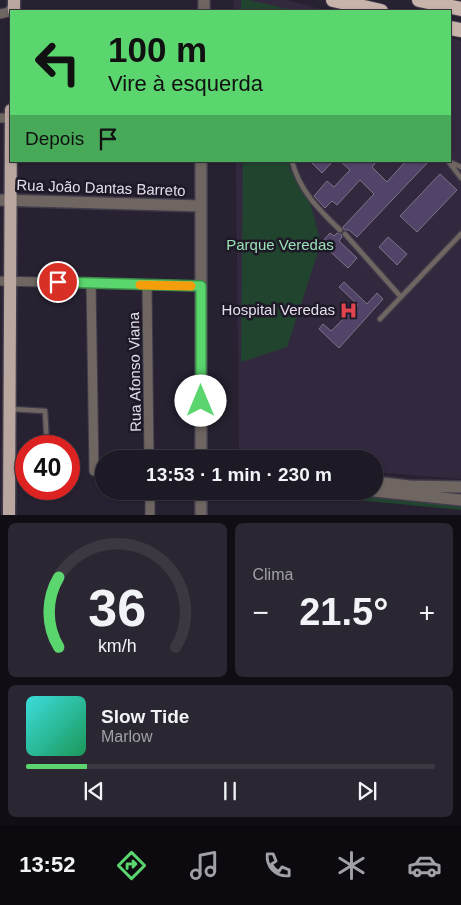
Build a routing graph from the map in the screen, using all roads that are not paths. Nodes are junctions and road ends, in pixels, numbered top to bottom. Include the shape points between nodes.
1 (419, 0) edge
2 (340, 5) edge
3 (453, 5) edge
4 (374, 10) edge
5 (10, 132) edge
6 (201, 162) edge
7 (292, 162) edge
8 (449, 162) edge
9 (461, 178) edge
10 (5, 200) edge
11 (201, 206) junction
12 (340, 230) dead end
13 (345, 234) dead end
14 (461, 234) edge
15 (5, 281) edge
16 (91, 282) junction
17 (147, 285) junction
18 (201, 286) junction
19 (401, 297) junction
20 (380, 319) dead end
21 (4, 362) edge
22 (8, 409) junction
23 (46, 435) edge
24 (4, 441) edge
25 (150, 450) edge
26 (201, 450) edge
27 (94, 472) dead end
28 (383, 483) edge
29 (461, 488) edge
30 (383, 492) edge
31 (150, 500) edge
32 (201, 500) edge
33 (461, 500) edge
34 (9, 515) edge
35 (150, 515) edge
36 (201, 515) edge

1 - 3 highway
2 - 4 highway
5 - 10 main road
6 - 11 street
7 - 12 lane via 313,204
8 - 9 lane
10 - 11 street, Rua João Dantas Barreto
10 - 15 main road
11 - 18 street
13 - 19 lane
14 - 19 lane
15 - 16 street
15 - 21 main road
16 - 17 street
16 - 27 street
17 - 18 street
17 - 25 street, Rua Afonso Viana
18 - 26 street
19 - 20 lane
21 - 22 main road
22 - 23 lane via 45,411
22 - 24 main road
24 - 34 main road
28 - 29 street
30 - 33 street
31 - 35 street
32 - 36 street

